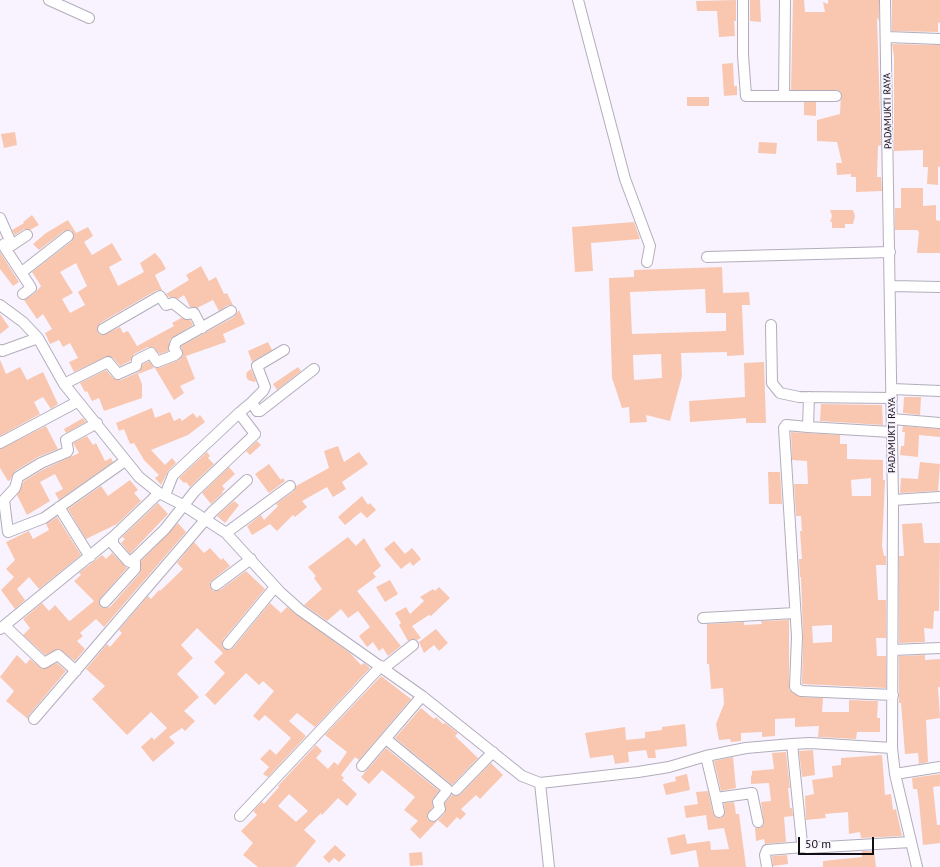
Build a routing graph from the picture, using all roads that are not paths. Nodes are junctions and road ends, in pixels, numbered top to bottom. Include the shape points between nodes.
1 (49, 0) edge
2 (578, 0) edge
3 (743, 0) edge
4 (785, 0) edge
5 (885, 0) edge
6 (89, 18) dead end
7 (887, 37) junction
8 (940, 39) edge
9 (784, 96) junction
10 (836, 96) dead end
11 (0, 218) edge
12 (27, 235) dead end
13 (68, 236) dead end
14 (12, 245) junction
15 (890, 252) junction
16 (707, 257) dead end
17 (646, 262) dead end
18 (22, 272) junction
19 (891, 286) junction
20 (940, 287) edge
21 (24, 294) dead end
22 (0, 305) edge
23 (231, 310) dead end
24 (771, 325) dead end
25 (202, 328) junction
26 (103, 329) dead end
27 (38, 338) junction
28 (0, 350) edge
29 (284, 350) dead end
30 (314, 369) dead end
31 (68, 382) junction
32 (940, 391) edge
33 (892, 394) junction
34 (808, 397) junction
35 (77, 402) junction
36 (252, 402) junction
37 (239, 413) junction
38 (892, 419) junction
39 (97, 423) junction
40 (940, 423) edge
41 (808, 427) junction
42 (891, 432) junction
43 (0, 443) edge
44 (125, 461) junction
45 (247, 480) dead end
46 (290, 486) dead end
47 (165, 491) junction
48 (940, 497) edge
49 (893, 500) junction
50 (185, 502) junction
51 (59, 507) junction
52 (208, 516) junction
53 (228, 532) junction
54 (113, 537) junction
55 (90, 557) junction
56 (251, 559) junction
57 (133, 560) junction
58 (216, 585) dead end
59 (275, 587) junction
60 (105, 602) dead end
61 (795, 613) junction
62 (703, 618) dead end
63 (2, 627) edge
64 (228, 644) dead end
65 (413, 645) dead end
66 (940, 648) edge
67 (892, 650) junction
68 (386, 665) junction
69 (76, 671) junction
70 (893, 695) junction
71 (422, 696) junction
72 (34, 719) dead end
73 (386, 739) junction
74 (792, 744) junction
75 (892, 748) junction
76 (492, 752) junction
77 (706, 756) junction
78 (362, 766) dead end
79 (940, 767) edge
80 (897, 773) junction
81 (540, 783) junction
82 (456, 790) dead end
83 (716, 798) junction
84 (719, 812) dead end
85 (240, 816) dead end
86 (433, 816) dead end
87 (758, 822) dead end
88 (911, 842) junction
89 (804, 847) junction
90 (549, 867) edge
91 (767, 867) edge
92 (917, 867) edge

1 - 6 street
2 - 17 street via 625,179 650,246
3 - 9 street via 744,94 747,97
4 - 9 street
5 - 7 street, PADAMUKTI RAYA
7 - 8 street
7 - 15 street, PADAMUKTI RAYA
9 - 10 street
11 - 14 street
12 - 14 street
13 - 18 street
14 - 18 street via 3,245
15 - 16 street
15 - 19 street, PADAMUKTI RAYA
18 - 21 street via 31,287
19 - 20 street
19 - 33 street, PADAMUKTI RAYA
22 - 27 street via 23,322
23 - 25 street
24 - 34 street via 772,383 780,394
25 - 26 street via 194,313 187,314 173,303 166,305 160,296
25 - 31 street via 176,342 176,354 159,362 156,362 150,353 137,360 136,366 119,373 108,362
27 - 28 street
27 - 31 street
29 - 36 street via 257,366 265,387
30 - 36 street via 260,411 257,411
31 - 35 street
32 - 33 street
33 - 34 street
33 - 38 street, PADAMUKTI RAYA
34 - 41 street
35 - 39 street
35 - 43 street
36 - 37 street
37 - 47 street via 173,475
37 - 50 street via 255,434
38 - 40 street
38 - 42 street, PADAMUKTI RAYA
39 - 44 street
39 - 51 street via 66,440 67,452 41,463 18,477 15,488 4,500 7,530 16,530 44,518
41 - 42 street
41 - 61 street via 786,425 784,428
42 - 49 street, PADAMUKTI RAYA
44 - 47 street via 139,477
44 - 51 street
45 - 52 street
46 - 53 street
47 - 50 street
47 - 54 street
48 - 49 street
49 - 67 street, PADAMUKTI RAYA
50 - 52 street
50 - 57 street via 165,529
51 - 55 street
52 - 53 street
52 - 69 street
53 - 56 street
54 - 55 street
54 - 57 street via 113,544 128,561
55 - 63 street
56 - 58 street
56 - 59 street
57 - 60 street via 135,569
59 - 64 street
59 - 68 street via 300,610
61 - 62 street
61 - 70 street via 797,689
63 - 69 street via 44,663 58,655
65 - 68 street
66 - 67 street
67 - 70 street, PADAMUKTI RAYA
68 - 71 street
68 - 85 street
69 - 72 street
70 - 75 street, PADAMUKTI RAYA
71 - 73 street
71 - 76 street
73 - 78 street
73 - 86 street via 447,789 438,802 440,809
74 - 75 street
74 - 77 street via 746,748
74 - 89 street
75 - 80 street, PADAMUKTI RAYA
76 - 81 street via 522,776
76 - 82 street
77 - 81 street via 653,770
77 - 83 street
79 - 80 street
80 - 88 street, PADAMUKTI RAYA
81 - 90 street
83 - 84 street
83 - 87 street via 752,793
88 - 89 street
88 - 92 street, PADAMUKTI RAYA
89 - 91 street via 767,850

